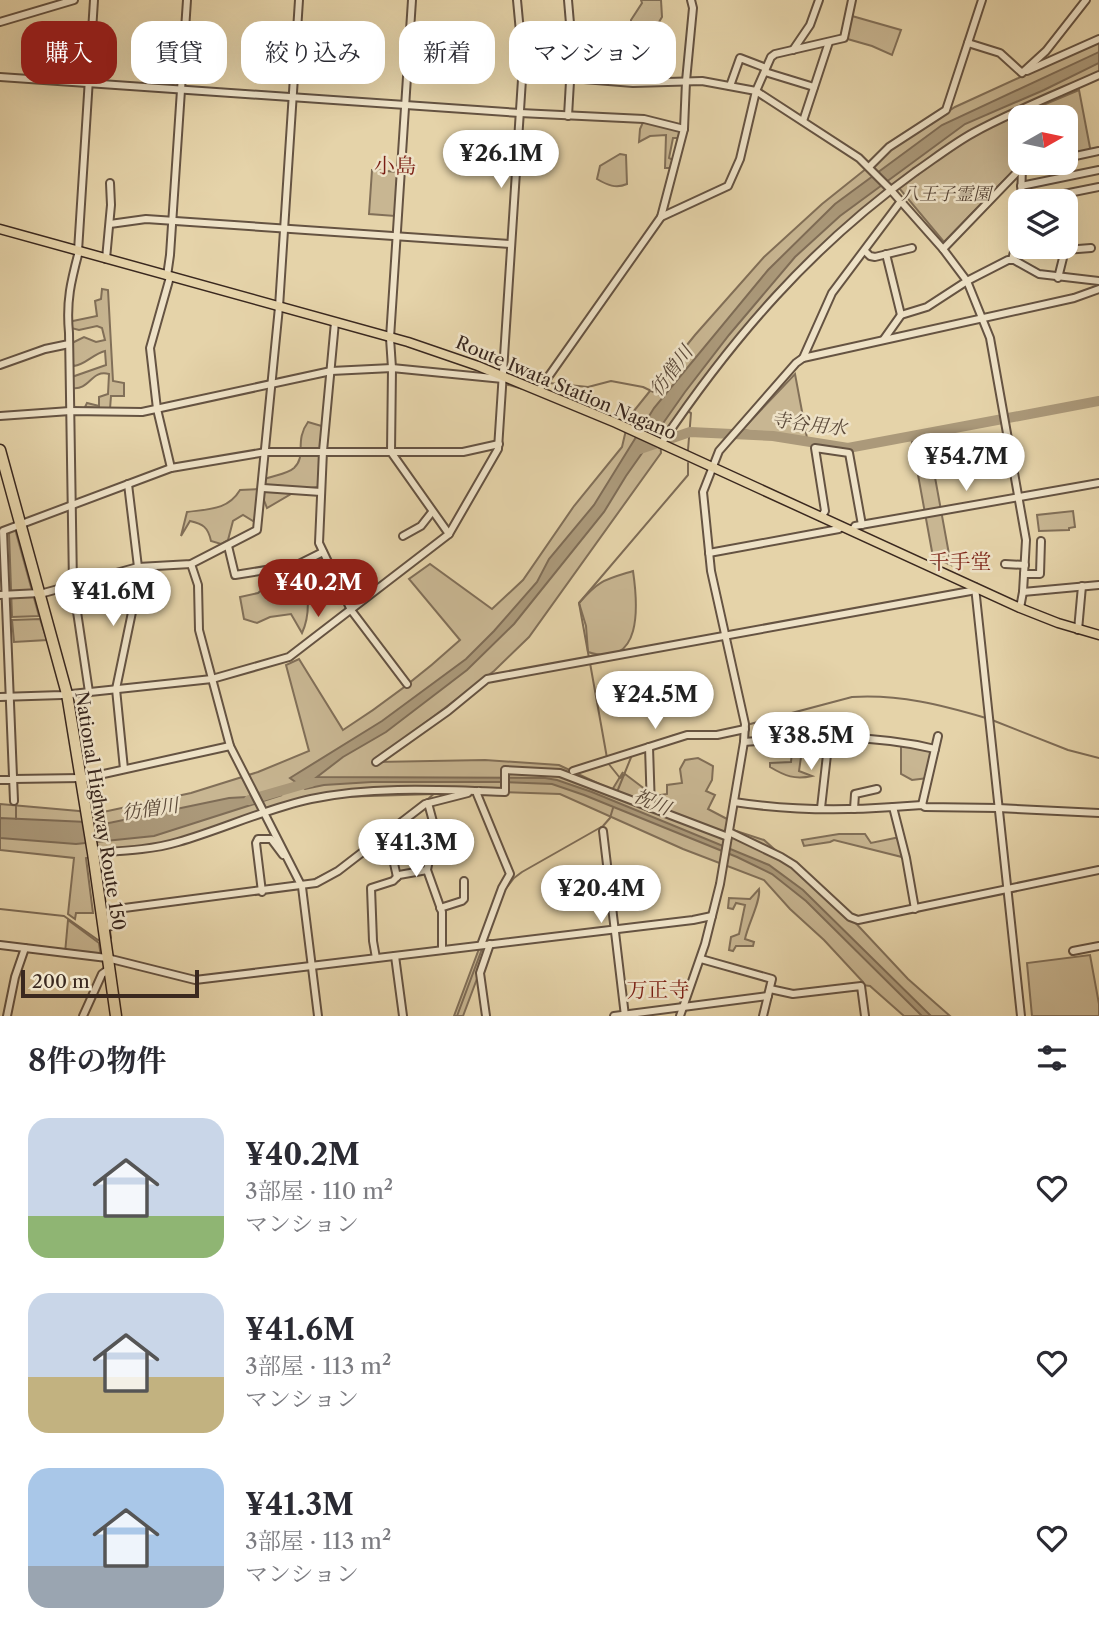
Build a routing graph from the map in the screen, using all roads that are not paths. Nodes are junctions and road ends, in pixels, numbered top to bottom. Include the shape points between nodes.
1 (74, 0) edge
2 (94, 0) edge
3 (187, 0) edge
4 (299, 0) edge
5 (412, 0) edge
6 (517, 0) edge
7 (568, 0) edge
8 (691, 0) edge
9 (819, 0) edge
10 (852, 0) edge
11 (982, 0) edge
12 (1086, 0) edge
13 (92, 21) edge
14 (519, 21) edge
15 (570, 21) edge
16 (0, 22) edge
17 (1099, 39) edge
18 (829, 42) junction
19 (968, 43) junction
20 (793, 50) junction
21 (765, 70) junction
22 (1022, 73) junction
23 (1099, 75) edge
24 (0, 77) edge
25 (21, 78) edge
26 (676, 81) edge
27 (686, 81) junction
28 (88, 84) edge
29 (104, 84) edge
30 (521, 84) edge
31 (570, 84) edge
32 (730, 86) junction
33 (814, 87) junction
34 (181, 89) junction
35 (756, 91) junction
36 (293, 97) junction
37 (404, 104) junction
38 (520, 113) junction
39 (568, 116) junction
40 (803, 121) junction
41 (684, 129) junction
42 (1099, 151) edge
43 (1078, 155) edge
44 (869, 167) junction
45 (1099, 170) edge
46 (1014, 175) edge
47 (1022, 175) edge
48 (110, 183) dead end
49 (1021, 186) joint
50 (1099, 187) edge
51 (890, 188) junction
52 (1078, 191) edge
53 (901, 201) junction
54 (661, 217) junction
55 (173, 220) junction
56 (110, 224) junction
57 (284, 228) junction
58 (0, 229) edge
59 (396, 236) junction
60 (511, 244) junction
61 (912, 248) dead end
62 (1091, 248) dead end
63 (943, 249) junction
64 (78, 251) junction
65 (865, 251) junction
66 (886, 254) junction
67 (106, 259) junction
68 (1012, 260) joint
69 (168, 276) junction
70 (1058, 278) junction
71 (967, 281) junction
72 (1099, 281) edge
73 (1099, 289) edge
74 (279, 307) junction
75 (901, 315) junction
76 (982, 318) junction
77 (335, 322) junction
78 (390, 338) junction
79 (884, 339) junction
80 (69, 344) junction
81 (803, 358) junction
82 (0, 365) edge
83 (392, 368) junction
84 (331, 371) junction
85 (503, 377) junction
86 (271, 382) junction
87 (539, 390) junction
88 (156, 409) junction
89 (70, 411) junction
90 (0, 416) edge
91 (499, 444) junction
92 (662, 444) junction
93 (0, 450) edge
94 (323, 451) junction
95 (266, 452) junction
96 (391, 452) junction
97 (171, 468) junction
98 (711, 468) junction
99 (1099, 483) edge
100 (128, 484) junction
101 (263, 488) junction
102 (321, 492) junction
103 (1019, 497) junction
104 (70, 503) junction
105 (432, 512) junction
106 (821, 517) junction
107 (20, 524) junction
108 (862, 525) junction
109 (841, 526) junction
110 (852, 531) junction
111 (449, 534) junction
112 (403, 536) dead end
113 (1041, 541) dead end
114 (228, 546) junction
115 (323, 552) junction
116 (709, 553) junction
117 (191, 564) junction
118 (1005, 564) dead end
119 (1025, 565) junction
120 (138, 566) junction
121 (1024, 574) junction
122 (73, 585) junction
123 (1099, 585) edge
124 (1082, 586) junction
125 (975, 588) junction
126 (1023, 592) junction
127 (40, 593) junction
128 (5, 595) edge
129 (1020, 608) junction
130 (351, 610) junction
131 (1078, 630) junction
132 (724, 635) junction
133 (1099, 635) edge
134 (212, 679) junction
135 (407, 684) dead end
136 (116, 689) junction
137 (89, 692) junction
138 (66, 694) junction
139 (0, 697) edge
140 (12, 697) junction
141 (745, 729) junction
142 (937, 736) dead end
143 (828, 737) junction
144 (744, 742) junction
145 (230, 746) junction
146 (649, 747) junction
147 (935, 749) junction
148 (376, 762) dead end
149 (124, 769) junction
150 (573, 771) dead end
151 (81, 778) junction
152 (15, 779) junction
153 (0, 780) edge
154 (877, 789) dead end
155 (478, 791) junction
156 (14, 801) dead end
157 (734, 802) junction
158 (428, 803) junction
159 (922, 805) junction
160 (894, 807) junction
161 (650, 808) junction
162 (821, 808) junction
163 (998, 808) junction
164 (854, 809) junction
165 (263, 812) junction
166 (1099, 813) edge
167 (603, 831) dead end
168 (387, 832) junction
169 (728, 837) junction
170 (93, 853) junction
171 (289, 861) junction
172 (427, 870) junction
173 (1099, 870) edge
174 (397, 877) junction
175 (464, 881) dead end
176 (302, 885) junction
177 (1007, 889) junction
178 (262, 890) junction
179 (440, 908) junction
180 (915, 909) junction
181 (712, 916) junction
182 (103, 928) junction
183 (615, 929) junction
184 (490, 944) junction
185 (0, 945) edge
186 (481, 946) junction
187 (1099, 946) edge
188 (25, 948) junction
189 (442, 950) junction
190 (1073, 951) dead end
191 (395, 956) junction
192 (376, 958) junction
193 (701, 959) junction
194 (108, 963) junction
195 (312, 966) junction
196 (769, 993) junction
197 (683, 1008) junction
198 (625, 1015) edge
199 (7, 1016) edge
200 (82, 1016) edge
201 (116, 1016) edge
202 (318, 1016) edge
203 (403, 1016) edge
204 (486, 1016) edge
205 (614, 1016) edge
206 (680, 1016) edge
207 (763, 1016) edge
208 (865, 1016) edge
209 (1021, 1016) edge

1 - 16 street
2 - 13 street
3 - 34 street
4 - 36 street
5 - 37 street
6 - 14 street
7 - 15 street
8 - 27 street
9 - 20 street via 810,25
10 - 18 street via 844,38
11 - 19 street
12 - 22 street via 1046,51
17 - 22 street
18 - 20 street
18 - 33 street
19 - 22 street via 1000,53
19 - 44 street via 946,110 889,147
20 - 21 street via 775,54
21 - 32 street via 740,58
21 - 33 street
21 - 35 street
23 - 51 street via 973,133
24 - 25 street
26 - 27 street
27 - 32 street
27 - 41 street
28 - 64 street
29 - 34 street
30 - 38 street
31 - 39 street
32 - 35 street
33 - 40 street
34 - 36 street
34 - 55 street
35 - 40 street
35 - 54 street via 740,159 728,186
36 - 37 street
36 - 57 street
37 - 38 street
37 - 59 street
38 - 39 street
38 - 60 street
39 - 41 street via 644,119
40 - 44 street
41 - 54 street
42 - 43 street
44 - 51 street
45 - 49 street
46 - 63 street
47 - 49 street
48 - 56 street
50 - 52 street
51 - 53 street
51 - 92 street via 786,283 691,400
53 - 63 street
53 - 65 street
54 - 87 street
55 - 56 street
55 - 57 street
55 - 69 street
56 - 67 street
57 - 59 street
57 - 74 street
58 - 64 main road, Route Iwata Station Nagano
59 - 60 street
59 - 78 street
60 - 85 street
61 - 66 street
62 - 70 street via 1065,250
63 - 71 street
64 - 67 main road, Route Iwata Station Nagano
64 - 80 street via 66,308
65 - 66 street via 870,256
65 - 81 street via 832,293
66 - 75 street
67 - 69 main road, Route Iwata Station Nagano
68 - 70 street
68 - 71 street
69 - 74 main road, Route Iwata Station Nagano
69 - 88 street via 150,348
70 - 72 street
71 - 75 street via 927,307
71 - 76 street
73 - 76 street
74 - 77 main road, Route Iwata Station Nagano
74 - 86 street
75 - 79 street
76 - 79 street
76 - 103 street via 990,338
77 - 78 main road, Route Iwata Station Nagano
77 - 84 street
78 - 83 street
78 - 85 main road, Route Iwata Station Nagano
79 - 81 street
80 - 82 street
80 - 89 street
81 - 98 street via 728,440
83 - 84 street
83 - 85 street
83 - 96 street
84 - 86 street
84 - 94 street
85 - 87 main road, Route Iwata Station Nagano
85 - 91 street
86 - 88 street
86 - 95 street
87 - 92 main road, Route Iwata Station Nagano
88 - 89 street
88 - 97 street
89 - 90 street
89 - 104 street
91 - 96 street via 463,452
91 - 111 street
92 - 98 main road, Route Iwata Station Nagano
93 - 107 highway, National Highway Route 150
94 - 95 street
94 - 96 street
94 - 102 street
95 - 97 street
95 - 101 street
96 - 105 street
97 - 100 street
98 - 106 main road, Route Iwata Station Nagano
98 - 116 street via 702,501
99 - 103 street
100 - 104 street
100 - 120 street
101 - 102 street
101 - 114 street via 257,530
102 - 115 street via 319,543
103 - 108 street
103 - 119 street
104 - 107 street
104 - 122 street
105 - 111 street
105 - 112 street via 421,526
106 - 108 street via 825,511 815,448 849,453
106 - 109 main road, Route Iwata Station Nagano
107 - 127 highway, National Highway Route 150
107 - 128 street via 3,531
108 - 110 street
109 - 110 main road, Route Iwata Station Nagano
109 - 116 street
110 - 125 main road, Route Iwata Station Nagano
111 - 130 street
113 - 121 street via 1040,574
114 - 115 street via 235,575 297,565
114 - 117 street
115 - 130 street
116 - 132 street
117 - 120 street
117 - 134 street via 198,585 199,630
118 - 119 street
119 - 121 street
120 - 122 street
120 - 136 street
121 - 126 street
122 - 127 street
122 - 137 street
123 - 124 street
124 - 126 street
124 - 131 street
125 - 129 main road, Route Iwata Station Nagano
125 - 132 street
125 - 163 street
126 - 129 street
127 - 128 street
127 - 138 highway, National Highway Route 150
128 - 140 street
129 - 131 main road, Route Iwata Station Nagano
130 - 134 street via 289,657
130 - 135 street
131 - 133 main road, Route Iwata Station Nagano
132 - 141 street
132 - 148 street via 486,678
134 - 136 street
134 - 145 street
136 - 137 street
136 - 149 street
137 - 138 street
138 - 140 street
138 - 151 highway, National Highway Route 150
139 - 140 street
140 - 152 street
141 - 144 street
141 - 146 street via 687,735
142 - 147 street
143 - 144 street
143 - 147 street
143 - 162 street
144 - 157 street
145 - 149 street
145 - 165 street
146 - 150 street
146 - 161 street
147 - 159 street
149 - 151 street
151 - 152 street
151 - 170 highway, National Highway Route 150
152 - 153 street
152 - 156 street
154 - 164 street via 855,794
155 - 158 street
155 - 161 street via 505,792 505,770 560,774
155 - 165 street via 348,793
155 - 186 street via 510,874
157 - 162 street
157 - 169 street
158 - 168 street
158 - 172 street via 435,829
159 - 160 street
159 - 163 street
160 - 164 street
160 - 180 street
161 - 169 street
162 - 164 street
163 - 166 street
163 - 177 street
165 - 170 street via 177,842
165 - 171 street
167 - 183 street
168 - 174 street
168 - 176 street via 338,871
169 - 180 street via 771,851 794,865 855,919
169 - 181 street
170 - 182 highway, National Highway Route 150
171 - 176 street
171 - 178 street via 271,839 258,839
172 - 174 street
172 - 179 street
173 - 177 street
174 - 192 street via 370,891
175 - 179 street via 464,899
176 - 178 street
176 - 195 street
177 - 180 street
177 - 209 street
178 - 182 street via 109,910 111,926
179 - 189 street
181 - 183 street
181 - 193 street
182 - 194 highway, National Highway Route 150
183 - 184 street
183 - 198 street
184 - 186 street
184 - 204 street via 480,973
185 - 188 street
186 - 189 street
187 - 190 street
188 - 194 street
188 - 199 street
189 - 191 street
191 - 192 street
191 - 203 street
192 - 195 street
193 - 196 street via 772,979
193 - 197 street
194 - 195 street via 195,980
194 - 200 street
194 - 201 highway, National Highway Route 150
195 - 202 street
196 - 197 street
196 - 207 street
196 - 208 street via 861,986
197 - 198 street
197 - 206 street
198 - 205 street

